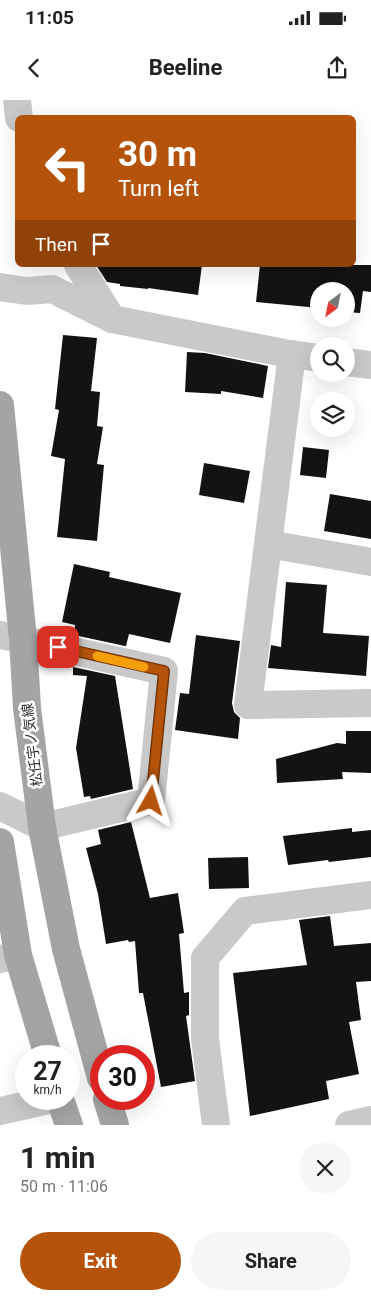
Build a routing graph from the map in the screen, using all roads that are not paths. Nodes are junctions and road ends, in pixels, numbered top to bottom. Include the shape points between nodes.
1 (17, 100) edge
2 (19, 115) edge
3 (68, 267) edge
4 (79, 267) edge
5 (0, 287) edge
6 (52, 289) junction
7 (112, 320) junction
8 (292, 354) junction
9 (310, 357) edge
10 (355, 363) edge
11 (371, 365) edge
12 (0, 405) edge
13 (268, 544) junction
14 (371, 562) edge
15 (11, 637) edge
16 (371, 703) edge
17 (0, 806) edge
18 (42, 827) junction
19 (0, 842) edge
20 (371, 895) edge
21 (9, 957) edge
22 (44, 1045) edge
23 (92, 1045) edge
24 (15, 1108) edge
25 (64, 1110) edge
26 (110, 1110) edge
27 (0, 1111) edge
28 (371, 1120) edge
29 (69, 1125) edge
30 (114, 1125) edge
31 (216, 1125) edge
32 (349, 1125) edge

1 - 2 street
3 - 6 street
4 - 7 street
5 - 6 street via 27,291
6 - 7 street
7 - 8 street
8 - 9 street
8 - 13 street
10 - 11 street
12 - 15 main road, 松任宇ノ気線
13 - 14 street
13 - 16 street via 248,705
15 - 18 main road, 松任宇ノ気線 via 27,708
15 - 18 street via 164,671 151,801
17 - 18 street
18 - 23 main road, 松任宇ノ気線 via 66,949
19 - 21 main road
20 - 31 street via 245,910 205,958 206,1039
21 - 22 main road
24 - 27 street
25 - 29 main road
26 - 30 main road
28 - 32 street

